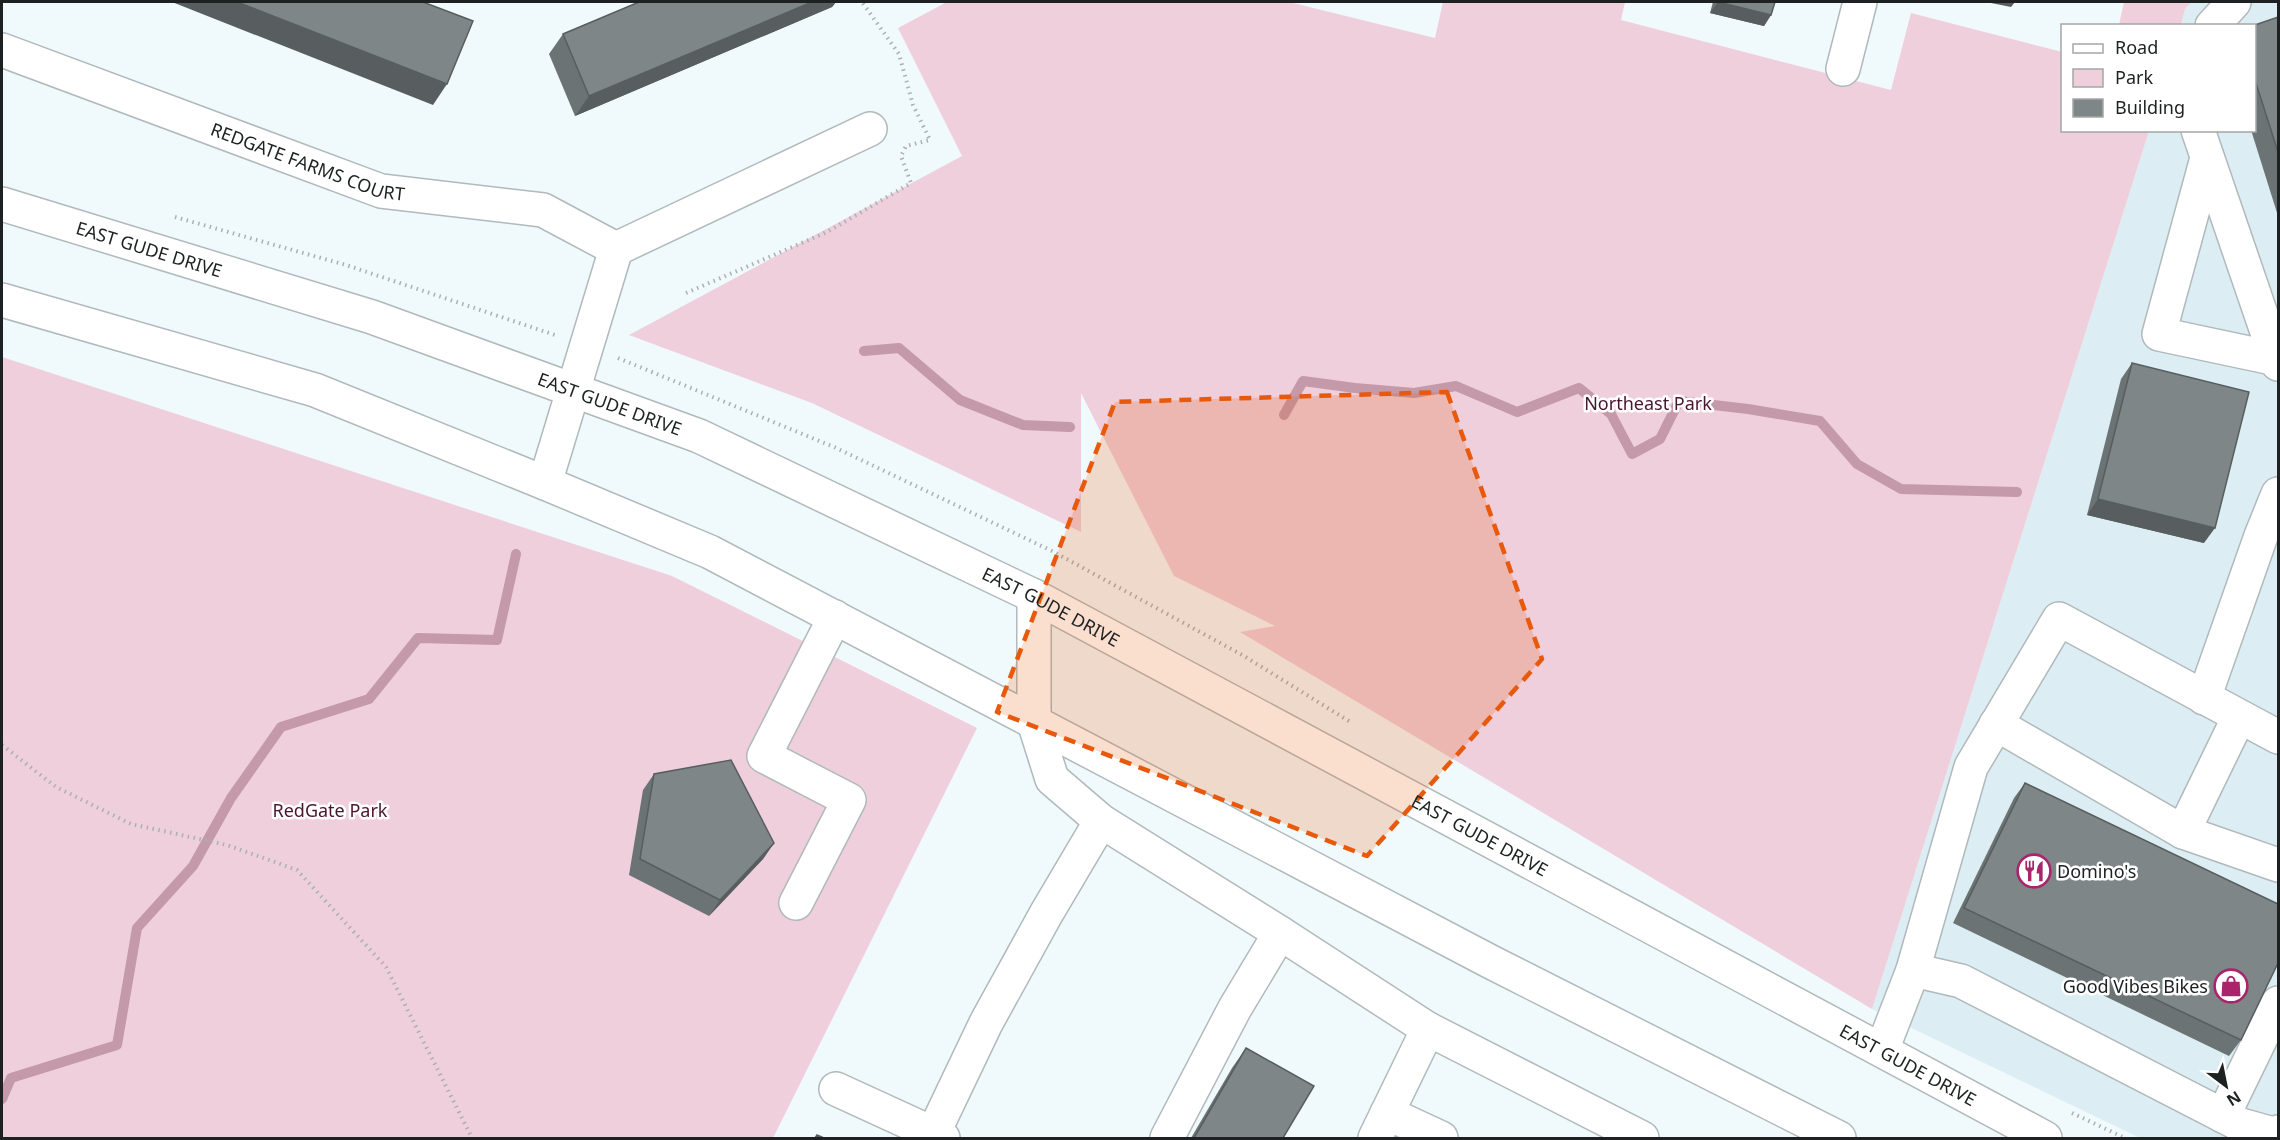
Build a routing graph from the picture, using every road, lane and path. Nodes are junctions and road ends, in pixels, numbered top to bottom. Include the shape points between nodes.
1 (1860, 2) edge
2 (2234, 2) edge
3 (2214, 24) edge
4 (2, 50) edge
5 (1843, 69) dead end
6 (870, 129) dead end
7 (2202, 144) edge
8 (2, 204) edge
9 (616, 249) junction
10 (2, 300) edge
11 (2278, 361) edge
12 (573, 390) junction
13 (546, 483) junction
14 (2278, 494) edge
15 (2270, 538) edge
16 (1034, 596) junction
17 (835, 617) junction
18 (2205, 698) junction
19 (2239, 717) junction
20 (1034, 722) junction
21 (1996, 724) junction
22 (2277, 732) edge
23 (2, 745) edge
24 (1101, 821) junction
25 (2183, 832) junction
26 (2278, 865) edge
27 (796, 903) dead end
28 (1280, 933) junction
29 (1913, 970) junction
30 (2278, 1003) edge
31 (1428, 1029) junction
32 (1882, 1050) junction
33 (836, 1089) dead end
34 (2223, 1116) junction
35 (1381, 1126) edge
36 (2278, 1132) edge
37 (938, 1136) edge
38 (472, 1138) edge
39 (1167, 1138) edge
40 (1442, 1138) edge
41 (1642, 1138) edge
42 (1839, 1138) edge
43 (2045, 1138) edge

1 - 5 main road
2 - 3 main road
4 - 9 main road, REDGATE FARMS COURT via 381,190 543,210
6 - 9 main road
7 - 11 main road
7 - 11 main road via 2159,334
8 - 12 main road, EAST GUDE DRIVE via 372,317
9 - 12 main road
10 - 13 main road via 315,390
12 - 13 main road
12 - 16 main road, EAST GUDE DRIVE via 699,436
13 - 17 main road via 710,552
14 - 15 main road
15 - 18 main road
16 - 20 main road
16 - 32 main road, EAST GUDE DRIVE
17 - 20 main road
17 - 27 main road via 764,756 849,800
18 - 19 main road
18 - 21 main road via 2059,619
19 - 22 main road
19 - 25 main road
20 - 24 main road via 1052,779
20 - 42 main road via 1491,962
21 - 25 main road
21 - 29 main road via 1971,767
23 - 38 path via 57,787 131,824 227,845 297,870 386,967
24 - 28 main road
24 - 37 main road via 986,1023
25 - 26 main road
28 - 31 main road
28 - 39 main road via 1235,1008
29 - 32 main road
29 - 34 main road via 1961,981
30 - 34 main road
31 - 35 main road
31 - 41 main road
32 - 43 main road, EAST GUDE DRIVE
33 - 37 main road
34 - 36 main road via 2241,1125
35 - 40 main road

